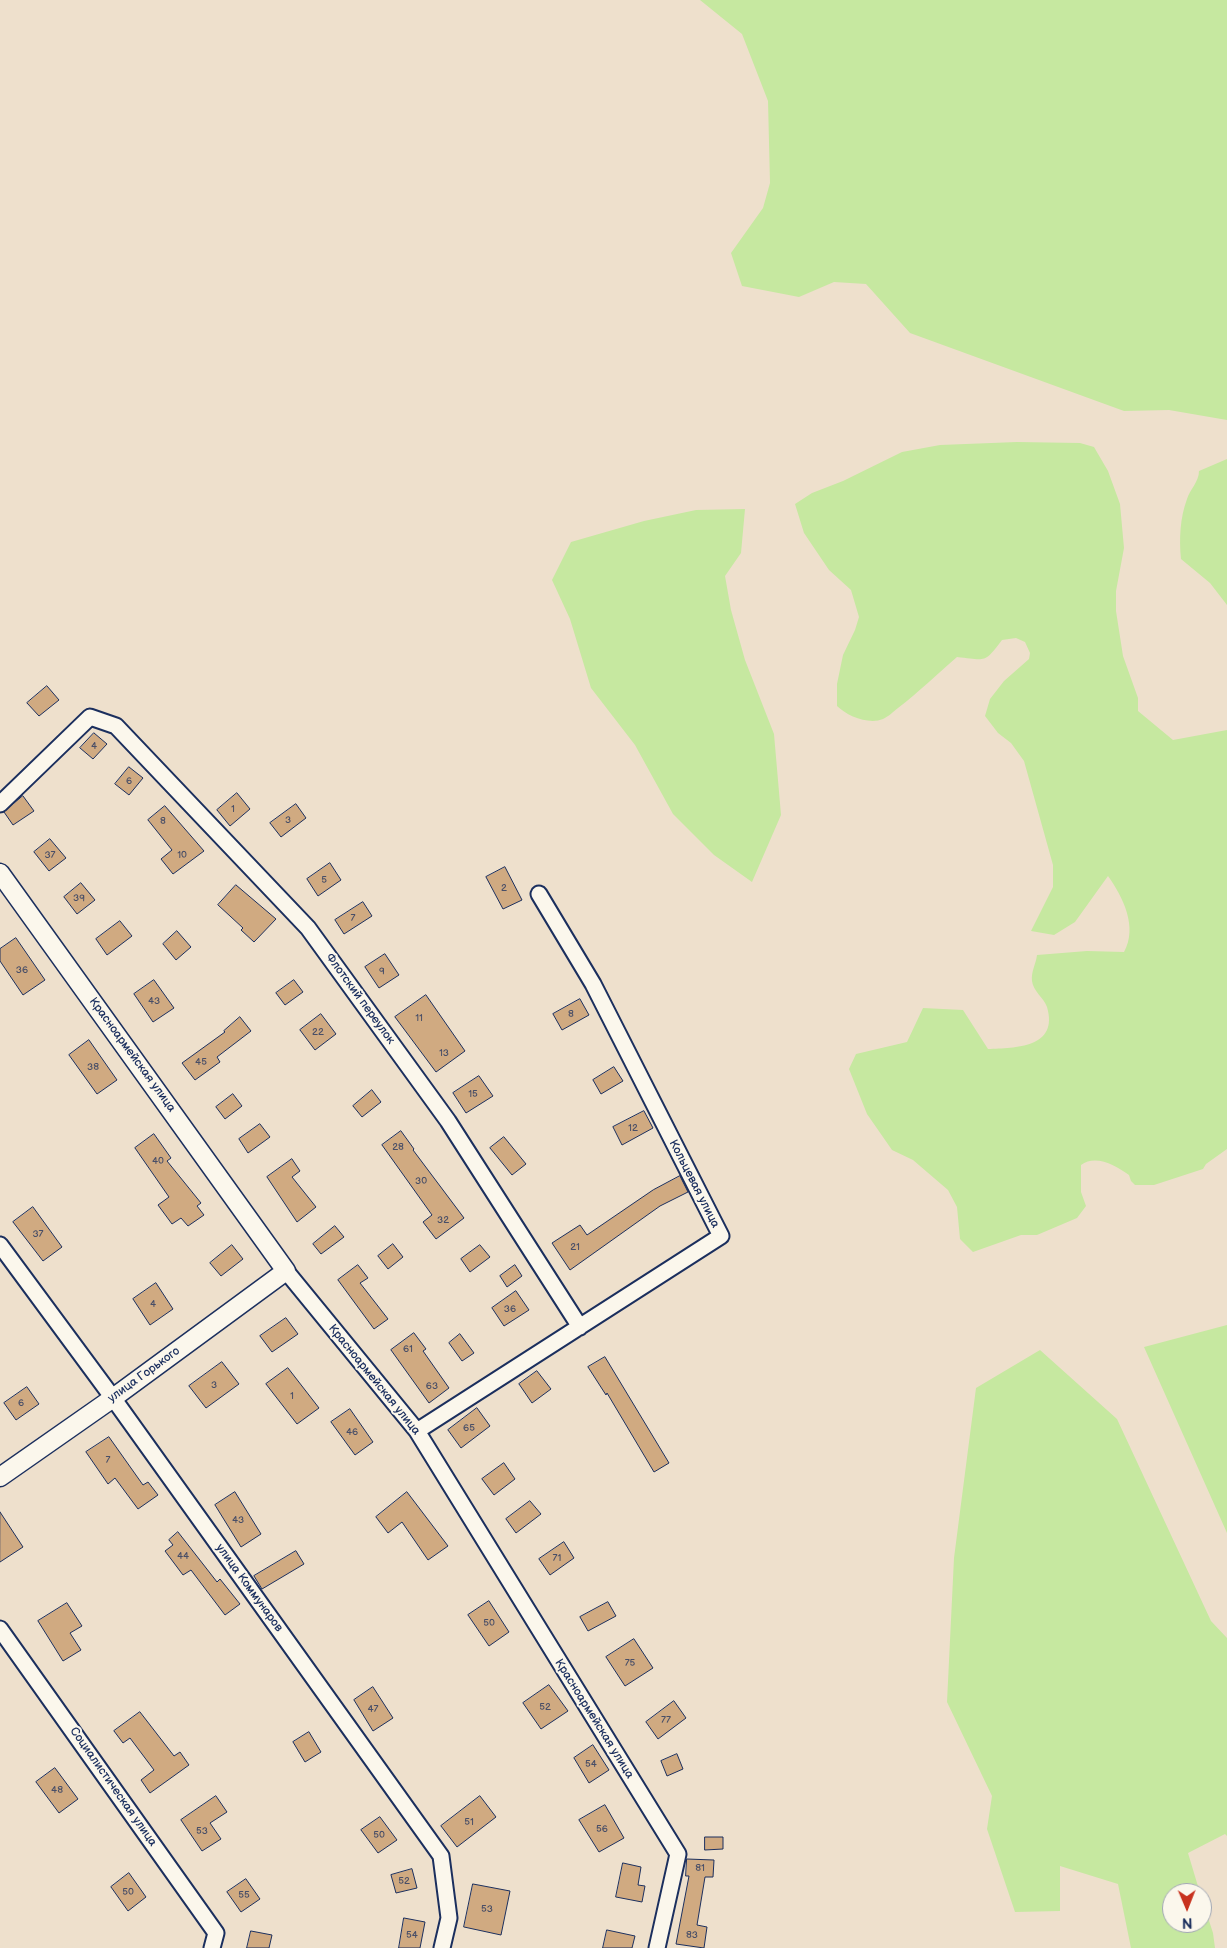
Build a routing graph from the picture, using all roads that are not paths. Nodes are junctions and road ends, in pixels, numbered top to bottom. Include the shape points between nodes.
1 (0, 804) edge
2 (0, 872) edge
3 (539, 894) dead end
4 (0, 1245) edge
5 (286, 1271) junction
6 (580, 1327) junction
7 (113, 1398) junction
8 (417, 1431) junction
9 (0, 1478) edge
10 (0, 1629) edge
11 (212, 1948) edge
12 (442, 1948) edge
13 (658, 1948) edge

1 - 6 street, Флотский переулок via 90,717 116,726 308,928 448,1121
2 - 5 street, Красноармейская улица
3 - 6 street, Кольцевая улица via 593,984 721,1236
4 - 7 street, улица Коммунаров
5 - 7 street, улица Горького
5 - 8 street, Красноармейская улица
6 - 8 street, Кольцевая улица
7 - 9 street, улица Горького
7 - 12 street, улица Коммунаров via 441,1856 449,1918
8 - 13 street, Красноармейская улица via 678,1854
10 - 11 street, Социалистическая улица via 216,1933

